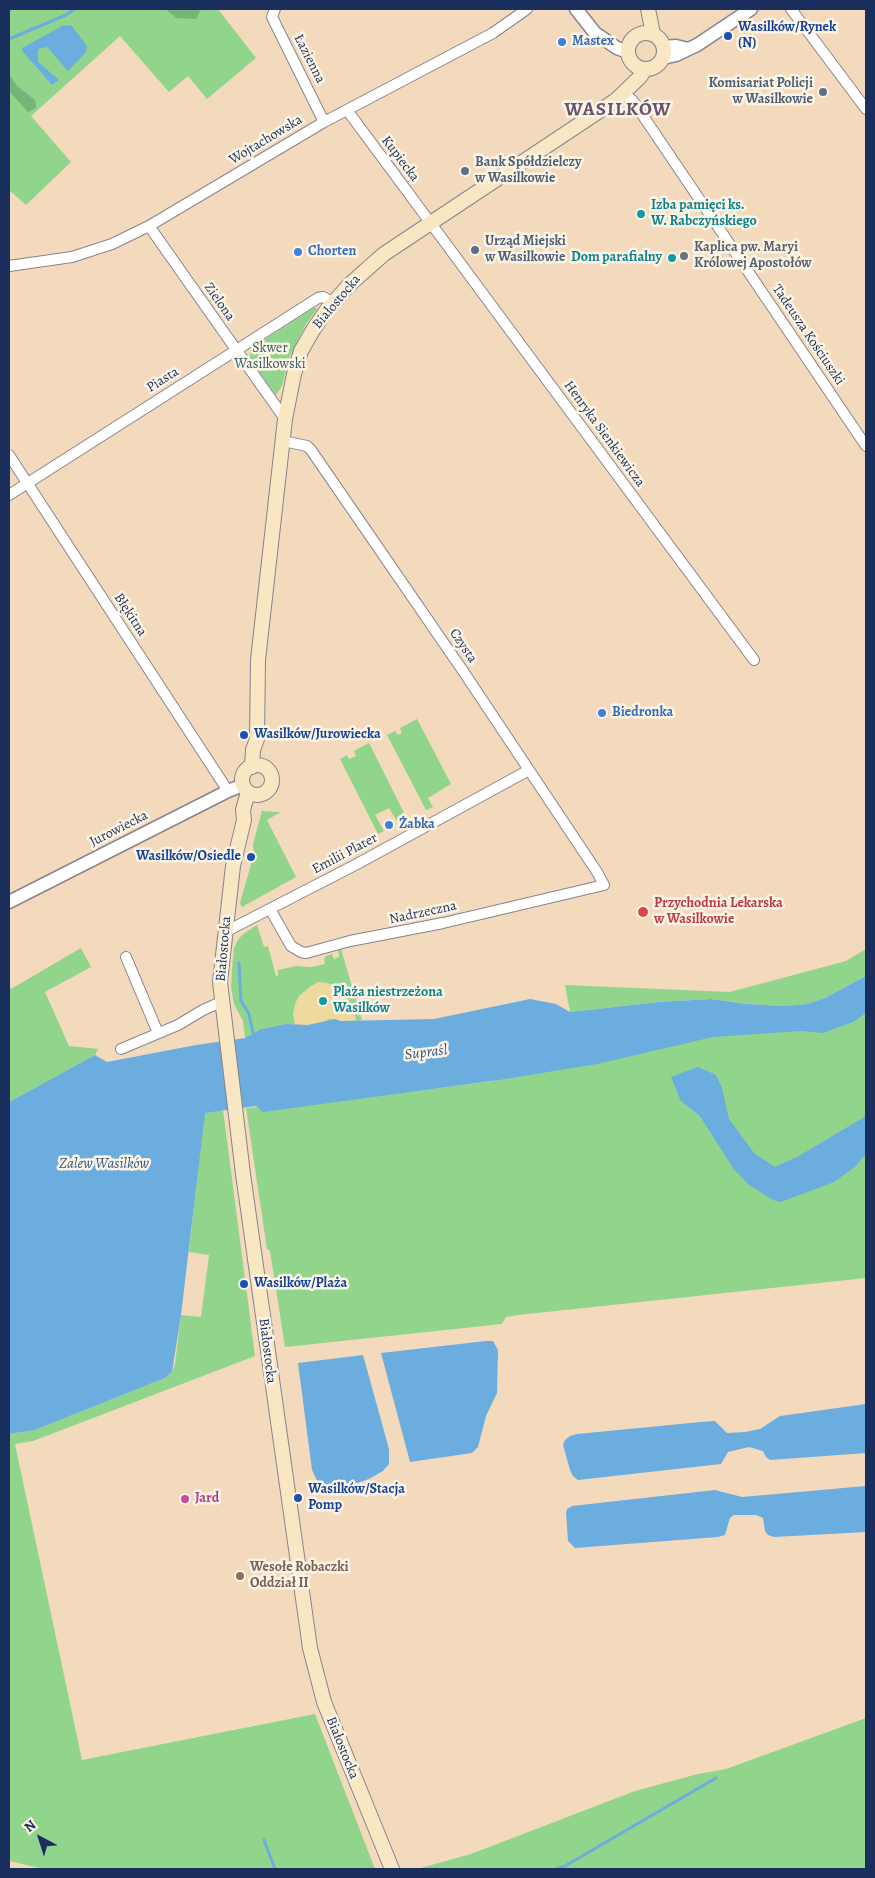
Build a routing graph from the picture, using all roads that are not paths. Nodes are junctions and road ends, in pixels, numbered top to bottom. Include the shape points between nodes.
1 (275, 9) edge
2 (527, 9) edge
3 (576, 9) edge
4 (647, 9) edge
5 (751, 9) edge
6 (791, 9) edge
7 (648, 33) junction
8 (663, 52) junction
9 (634, 57) junction
10 (625, 91) junction
11 (866, 109) edge
12 (347, 110) junction
13 (324, 122) junction
14 (432, 224) junction
15 (149, 226) junction
16 (9, 266) edge
17 (333, 302) junction
18 (236, 350) junction
19 (286, 419) junction
20 (283, 441) junction
21 (866, 446) edge
22 (9, 456) edge
23 (27, 483) junction
24 (9, 496) edge
25 (754, 660) dead end
26 (258, 767) junction
27 (528, 770) junction
28 (228, 791) junction
29 (250, 791) junction
30 (604, 885) joint
31 (9, 902) edge
32 (270, 909) junction
33 (225, 932) junction
34 (126, 956) dead end
35 (221, 1002) junction
36 (158, 1033) junction
37 (121, 1049) dead end
38 (392, 1869) edge

1 - 13 street, Łazienna via 272,17
2 - 12 street, Wojtachowska via 493,33
3 - 9 street via 589,28
4 - 7 main road
5 - 8 street via 676,55
6 - 11 street
7 - 8 main road via 660,39
7 - 9 main road via 633,38
8 - 9 main road via 656,65
9 - 10 main road
10 - 14 main road, Białostocka
10 - 21 street, Tadeusza Kościuszki
12 - 13 street, Wojtachowska
12 - 14 street, Kupiecka
13 - 15 street, Wojtachowska
14 - 17 main road, Białostocka via 384,254
14 - 25 street, Henryka Sienkiewicza
15 - 16 street, Wojtachowska via 112,244 72,257
15 - 18 street, Zielona
17 - 18 street, Piasta via 318,298
17 - 19 main road, Białostocka via 301,351
18 - 19 street, Zielona
18 - 23 street, Piasta
19 - 20 main road, Białostocka
20 - 26 main road, Białostocka via 258,660 257,739 262,750
20 - 27 street, Czysta via 307,446 311,450
22 - 23 street, Błękitna
23 - 24 street, Piasta
23 - 28 street, Błękitna
26 - 29 main road via 244,774
26 - 29 main road via 271,776 271,786 263,794
27 - 30 street, Czysta
27 - 32 street, Emilii Plater
28 - 29 street, Jurowiecka
28 - 31 street, Jurowiecka
29 - 33 main road, Białostocka via 251,813 244,820 233,866
30 - 32 street, Nadrzeczna via 306,953 291,946
32 - 33 street, Emilii Plater
33 - 35 main road, Białostocka
34 - 36 street
35 - 36 street
35 - 38 main road, Białostocka via 270,1378 310,1648 324,1702
36 - 37 street

